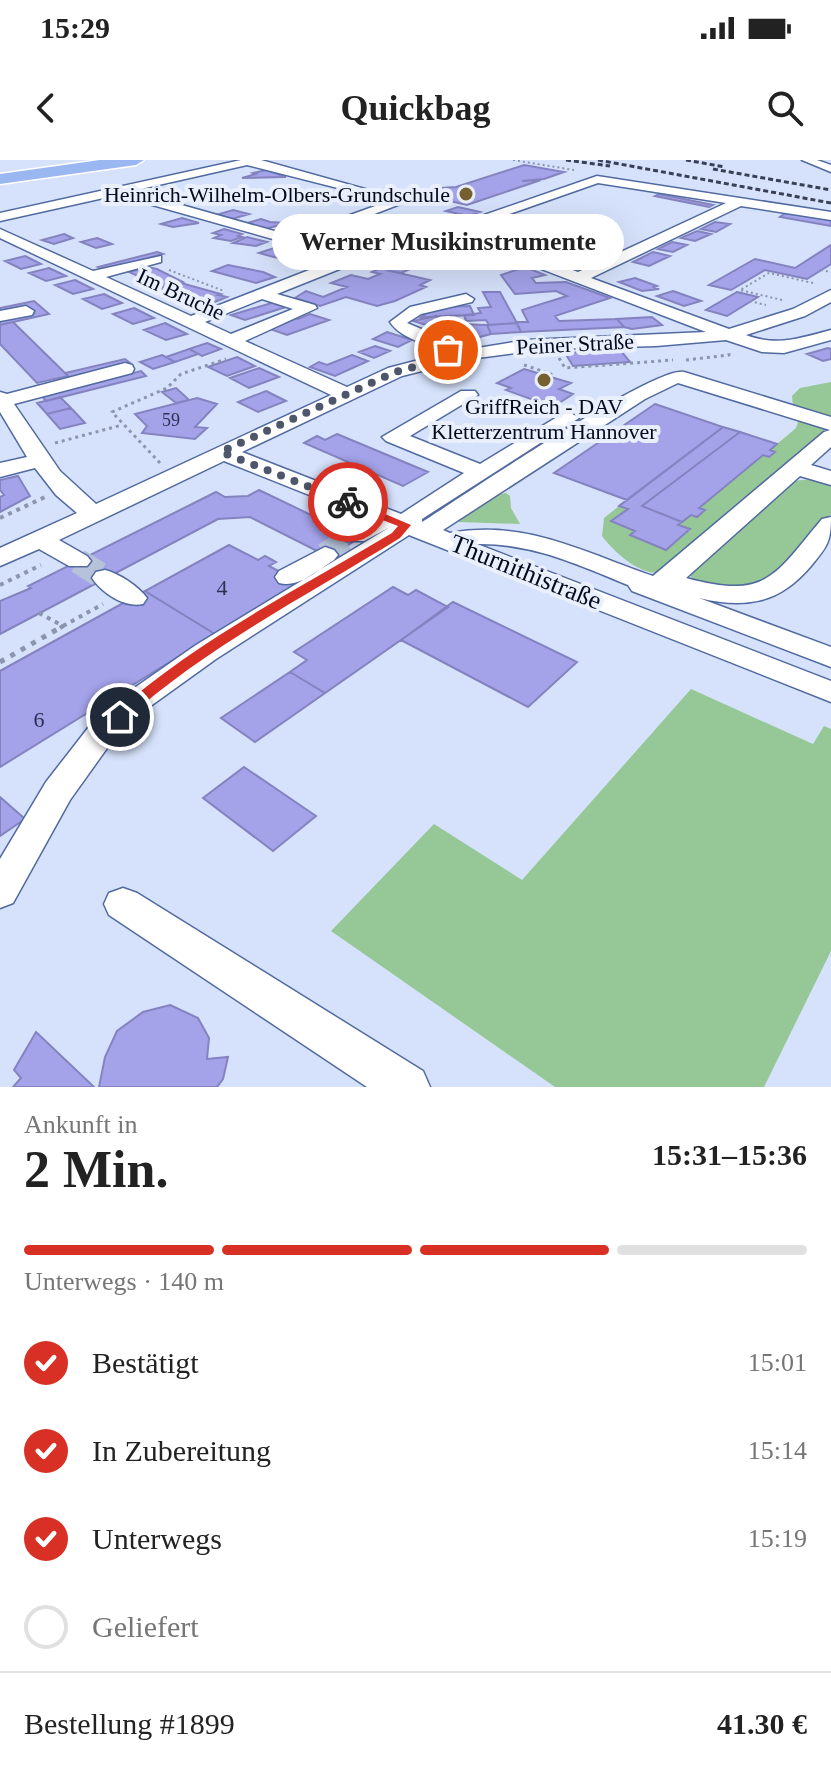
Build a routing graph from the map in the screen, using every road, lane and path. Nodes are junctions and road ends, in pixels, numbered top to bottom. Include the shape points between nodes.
1 (121, 160) edge
2 (136, 160) edge
3 (513, 160) edge
4 (807, 160) edge
5 (252, 161) edge
6 (831, 169) edge
7 (2, 178) edge
8 (600, 179) junction
9 (120, 191) junction
10 (675, 194) junction
11 (741, 200) junction
12 (711, 202) dead end
13 (1, 203) edge
14 (23, 213) junction
15 (831, 216) edge
16 (0, 217) edge
17 (447, 229) junction
18 (0, 233) edge
19 (292, 241) junction
20 (355, 257) junction
21 (153, 260) joint
22 (828, 273) edge
23 (90, 276) junction
24 (754, 277) dead end
25 (578, 278) junction
26 (760, 278) junction
27 (813, 283) dead end
28 (736, 287) dead end
29 (742, 288) junction
30 (831, 295) edge
31 (256, 296) junction
32 (466, 299) dead end
33 (787, 301) dead end
34 (26, 311) dead end
35 (807, 311) junction
36 (831, 315) edge
37 (0, 316) edge
38 (190, 322) junction
39 (831, 326) edge
40 (831, 335) edge
41 (230, 341) junction
42 (728, 342) junction
43 (251, 351) junction
44 (569, 351) dead end
45 (517, 355) junction
46 (455, 356) junction
47 (558, 357) dead end
48 (125, 369) dead end
49 (547, 375) dead end
50 (345, 394) junction
51 (468, 395) dead end
52 (1, 399) edge
53 (569, 418) dead end
54 (831, 424) edge
55 (122, 425) junction
56 (831, 436) edge
57 (73, 438) dead end
58 (221, 452) junction
59 (41, 460) junction
60 (161, 465) dead end
61 (795, 467) junction
62 (0, 470) edge
63 (481, 472) junction
64 (831, 478) edge
65 (62, 489) junction
66 (94, 513) junction
67 (0, 518) edge
68 (831, 524) edge
69 (405, 525) junction
70 (355, 536) tunnel mouth
71 (39, 539) junction
72 (449, 542) junction
73 (325, 555) tunnel mouth
74 (0, 558) edge
75 (71, 558) joint
76 (593, 562) junction
77 (288, 577) dead end
78 (668, 580) junction
79 (0, 585) edge
80 (121, 589) dead end
81 (39, 613) dead end
82 (63, 626) junction
83 (831, 658) edge
84 (0, 662) edge
85 (831, 692) edge
86 (0, 892) edge
87 (123, 904) dead end
88 (407, 1087) edge

1 - 7 highway
2 - 7 highway
3 - 8 path
4 - 6 street
5 - 9 street
5 - 19 street via 402,201
8 - 10 street
8 - 17 street via 574,181
9 - 14 street
9 - 19 street
10 - 11 street
10 - 12 street
11 - 15 street
11 - 25 street
13 - 14 street
14 - 16 street
17 - 20 street via 422,231
17 - 25 street
18 - 23 street, Im Bruche
19 - 20 street
20 - 31 street
21 - 23 street
21 - 31 path via 206,285
22 - 35 street via 793,303
23 - 38 street, Im Bruche
24 - 26 path
25 - 42 street
26 - 27 path via 767,271
26 - 29 path
28 - 29 path
29 - 33 path
30 - 35 street, Peiner Straße
31 - 38 street
31 - 41 street via 309,308
32 - 46 street via 420,309 398,322
34 - 37 street
35 - 42 street, Peiner Straße
36 - 39 street via 825,322
38 - 41 street, Im Bruche
40 - 42 street via 774,349
41 - 43 street, Im Bruche
42 - 45 street, Peiner Straße
42 - 47 path via 729,355 713,358 565,368
43 - 50 street, Im Bruche
43 - 55 path via 181,374 167,388 112,412
44 - 45 path
45 - 46 street, Peiner Straße
45 - 49 path via 551,374
46 - 50 street, Peiner Straße via 395,372
48 - 52 street
50 - 58 street, Peiner Straße
51 - 63 street via 393,437
52 - 59 street
53 - 63 street
54 - 69 street via 677,376
55 - 57 path
55 - 60 path
56 - 61 street
58 - 66 street, Peiner Straße
58 - 69 street, Thurnithistraße
59 - 62 street
59 - 65 street
61 - 64 street
61 - 78 street
63 - 69 street
65 - 66 street
65 - 67 path
66 - 71 street, Peiner Straße
68 - 78 street via 773,587 723,594
69 - 70 street
69 - 72 street, Thurnithistraße
69 - 86 street via 206,652 99,736 58,791
71 - 74 street, Peiner Straße
71 - 75 street
72 - 76 street via 508,535
72 - 85 street, Thurnithistraße
73 - 77 street
75 - 79 path
76 - 78 street via 649,583
76 - 83 street
80 - 82 path
81 - 82 path
82 - 84 path
87 - 88 street

